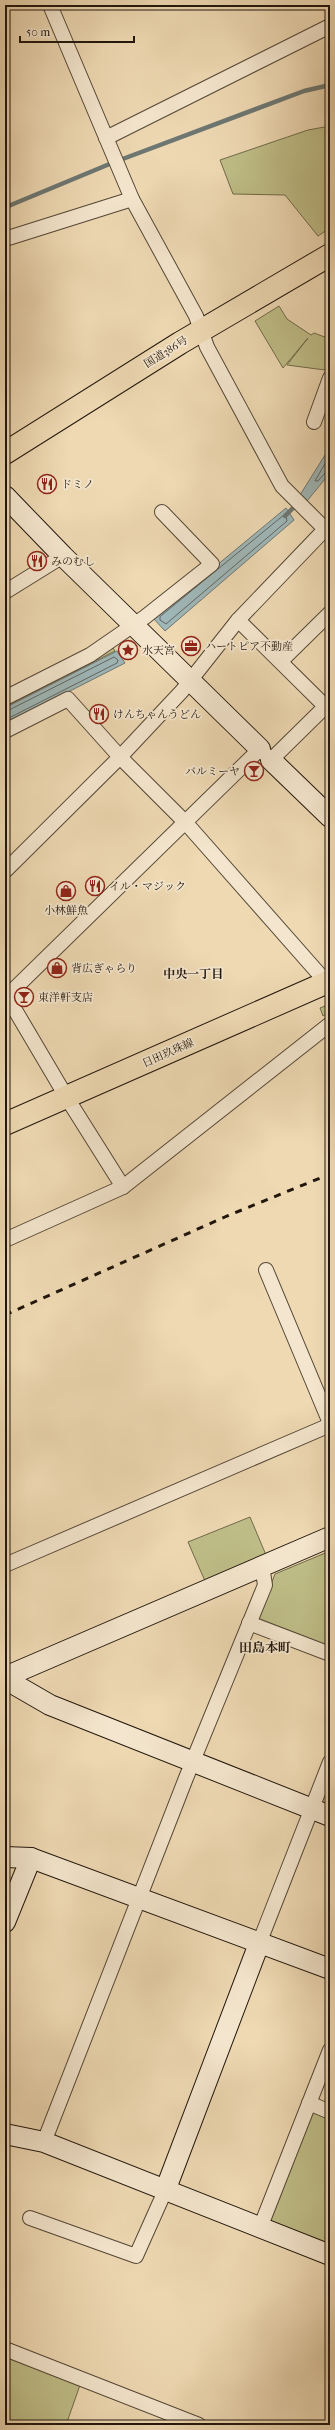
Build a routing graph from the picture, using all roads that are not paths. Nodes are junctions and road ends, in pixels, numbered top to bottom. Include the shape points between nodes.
1 (50, 5) edge
2 (330, 26) edge
3 (106, 138) junction
4 (132, 199) junction
5 (5, 239) edge
6 (330, 255) edge
7 (201, 331) junction
8 (330, 378) edge
9 (314, 422) dead end
10 (5, 452) edge
11 (5, 496) edge
12 (162, 512) dead end
13 (328, 529) edge
14 (62, 556) junction
15 (5, 592) edge
16 (330, 613) edge
17 (238, 620) junction
18 (133, 624) junction
19 (281, 662) junction
20 (190, 681) junction
21 (5, 698) edge
22 (328, 704) edge
23 (5, 731) edge
24 (266, 755) junction
25 (120, 757) junction
26 (330, 817) edge
27 (186, 823) junction
28 (5, 871) edge
29 (328, 982) edge
30 (6, 996) edge
31 (330, 1024) edge
32 (67, 1098) junction
33 (5, 1124) edge
34 (123, 1187) junction
35 (5, 1240) edge
36 (266, 1270) dead end
37 (330, 1424) edge
38 (330, 1537) edge
39 (5, 1565) edge
40 (262, 1566) junction
41 (249, 1623) junction
42 (330, 1654) edge
43 (5, 1678) edge
44 (330, 1762) edge
45 (193, 1763) junction
46 (311, 1809) junction
47 (330, 1816) edge
48 (5, 1858) edge
49 (31, 1858) junction
50 (140, 1898) junction
51 (5, 1922) edge
52 (260, 1941) junction
53 (330, 1969) edge
54 (330, 2050) edge
55 (309, 2103) junction
56 (330, 2112) edge
57 (5, 2134) edge
58 (44, 2142) junction
59 (165, 2192) junction
60 (30, 2218) dead end
61 (260, 2228) junction
62 (330, 2255) edge
63 (5, 2349) edge
64 (199, 2425) edge

1 - 3 street
2 - 3 street
3 - 4 street
4 - 5 street
4 - 7 street via 196,316
6 - 7 main road, 国道386号
7 - 10 main road, 国道386号
7 - 13 street via 207,347 280,483
8 - 9 street
11 - 14 street
12 - 18 street via 212,564 146,617
13 - 17 street
14 - 15 street
14 - 18 street
16 - 19 street
17 - 19 street
17 - 20 street
18 - 20 street
18 - 21 street via 90,655
19 - 22 street
20 - 24 street
20 - 25 street
22 - 24 street
23 - 25 street via 68,699
24 - 26 street
24 - 27 street
25 - 27 street
25 - 28 street
27 - 29 street
27 - 30 street
29 - 32 main road, 日田玖珠線
30 - 32 street
31 - 34 street
32 - 33 main road, 日田玖珠線
32 - 34 street
34 - 35 street
36 - 37 street
37 - 39 street
38 - 40 street
40 - 41 street via 265,1585
40 - 43 street
41 - 42 street
41 - 45 street
43 - 45 street via 50,1705
44 - 46 street
45 - 46 street
45 - 50 street
46 - 47 street
46 - 52 street
48 - 49 street
49 - 50 street
49 - 51 street
50 - 52 street
50 - 58 street
52 - 53 street
52 - 59 street
54 - 55 street
55 - 56 street
55 - 61 street
57 - 58 street
58 - 59 street
59 - 60 street via 136,2256
59 - 61 street
61 - 62 street
63 - 64 street

